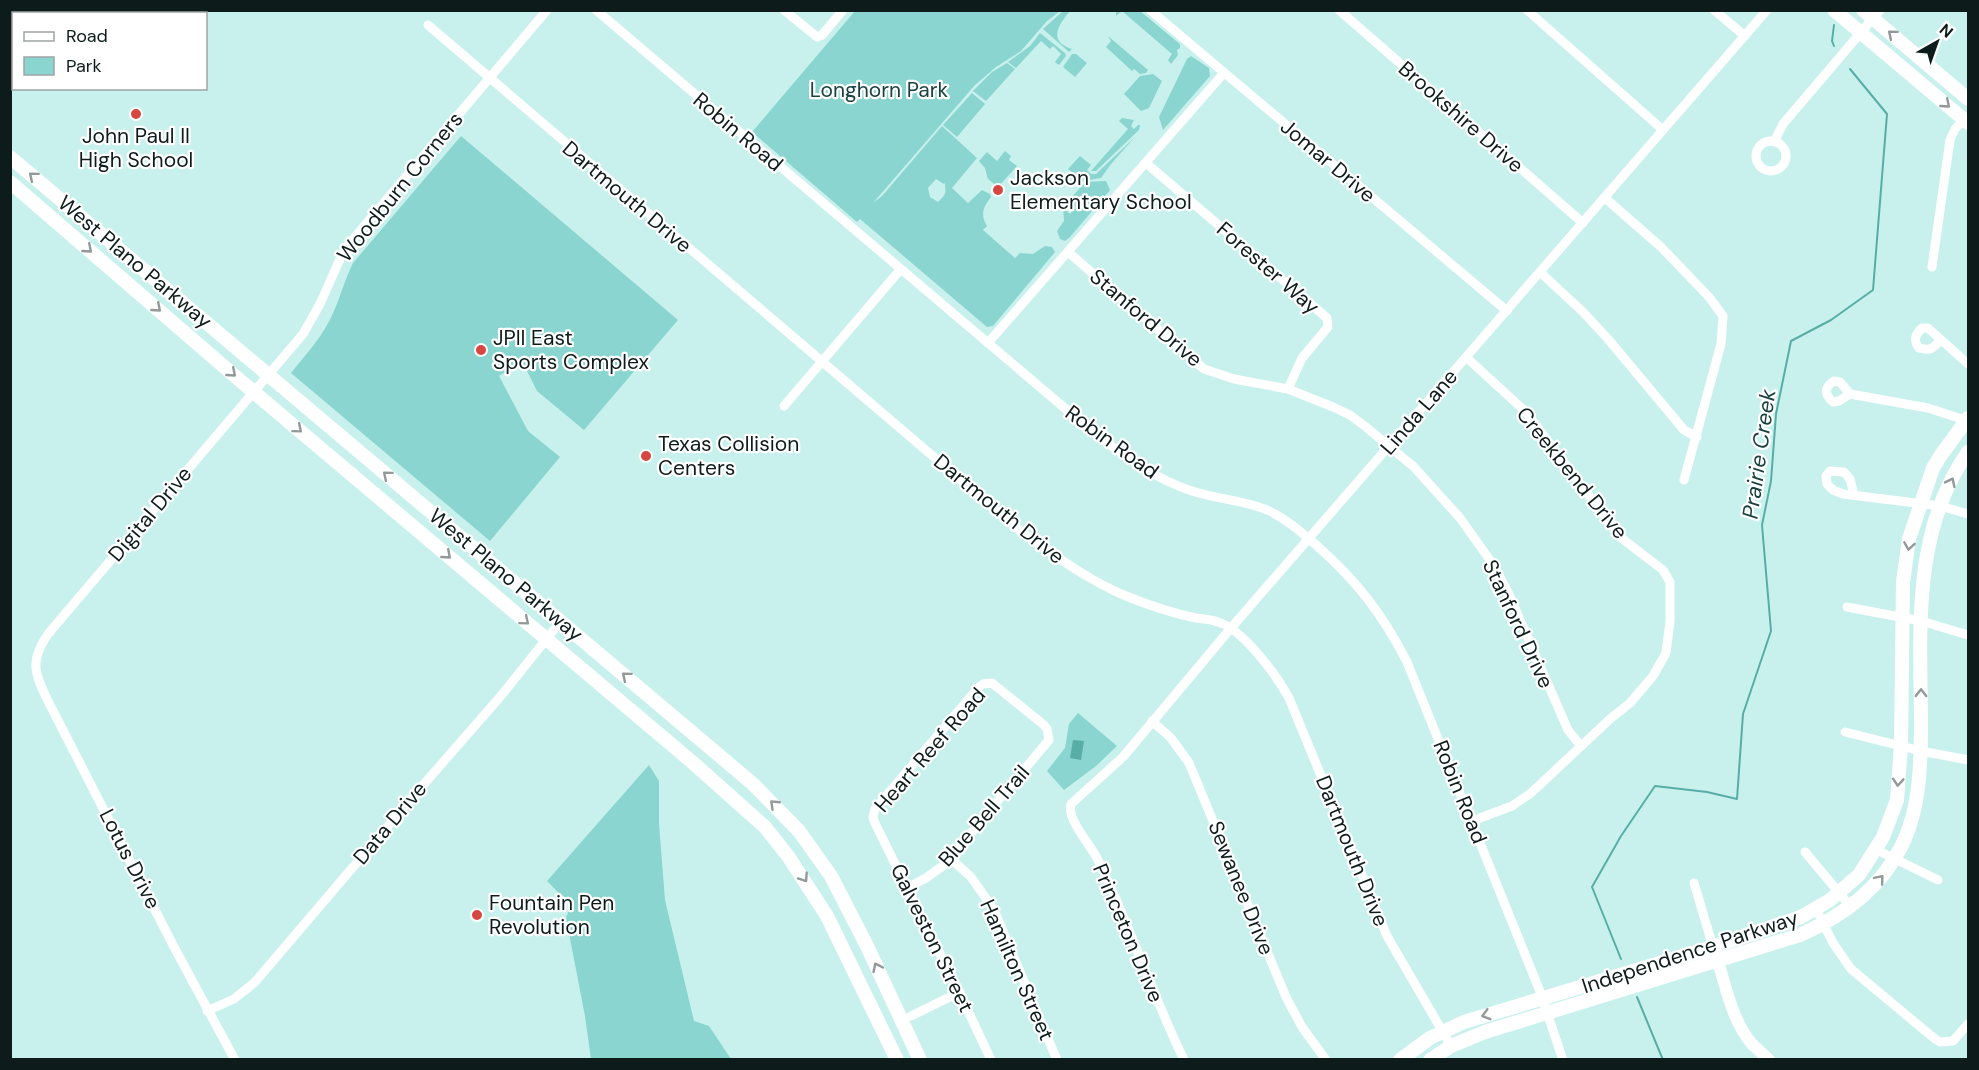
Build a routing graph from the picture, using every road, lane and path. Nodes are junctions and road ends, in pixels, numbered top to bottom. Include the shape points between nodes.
1 (547, 10) edge
2 (596, 10) edge
3 (783, 10) edge
4 (843, 10) edge
5 (1150, 10) edge
6 (1339, 10) edge
7 (1527, 10) edge
8 (1714, 10) edge
9 (1767, 10) edge
10 (1834, 10) edge
11 (1872, 13) edge
12 (428, 25) dead end
13 (1861, 33) junction
14 (1745, 36) junction
15 (1223, 74) junction
16 (488, 78) junction
17 (1968, 99) edge
18 (1967, 119) edge
19 (1663, 130) junction
20 (1774, 142) dead end
21 (10, 157) edge
22 (1146, 163) junction
23 (10, 182) edge
24 (1605, 198) junction
25 (1582, 223) junction
26 (1068, 252) junction
27 (1932, 267) dead end
28 (900, 270) junction
29 (1541, 273) junction
30 (1507, 311) junction
31 (1940, 340) dead end
32 (988, 343) junction
33 (1467, 358) junction
34 (821, 361) junction
35 (1968, 364) edge
36 (269, 375) junction
37 (1288, 389) junction
38 (254, 392) junction
39 (1850, 394) dead end
40 (784, 406) dead end
41 (1968, 420) edge
42 (1696, 437) junction
43 (1389, 447) junction
44 (1968, 452) edge
45 (1684, 480) dead end
46 (407, 492) junction
47 (1854, 495) dead end
48 (1920, 504) junction
49 (1940, 506) junction
50 (393, 509) junction
51 (1968, 514) edge
52 (1309, 538) junction
53 (1847, 607) dead end
54 (1902, 617) junction
55 (561, 621) junction
56 (1921, 621) junction
57 (1231, 628) junction
58 (1968, 635) edge
59 (546, 639) junction
60 (36, 656) joint
61 (1152, 721) junction
62 (1845, 732) dead end
63 (1049, 734) joint
64 (1581, 746) junction
65 (1901, 746) junction
66 (1922, 751) junction
67 (1968, 760) edge
68 (1069, 810) joint
69 (873, 817) joint
70 (1472, 820) junction
71 (1877, 850) junction
72 (1805, 852) dead end
73 (950, 858) junction
74 (1894, 859) junction
75 (1938, 880) dead end
76 (1694, 883) dead end
77 (907, 888) junction
78 (1839, 894) junction
79 (1851, 907) junction
80 (1816, 909) junction
81 (1823, 925) junction
82 (1716, 954) junction
83 (960, 992) junction
84 (1545, 1006) junction
85 (207, 1011) junction
86 (911, 1016) dead end
87 (1968, 1024) edge
88 (1443, 1030) junction
89 (1451, 1046) junction
90 (1562, 1057) dead end
91 (235, 1059) edge
92 (897, 1059) edge
93 (920, 1059) edge
94 (991, 1059) edge
95 (1057, 1059) edge
96 (1184, 1059) edge
97 (1326, 1059) edge
98 (1402, 1059) edge
99 (1430, 1059) edge
100 (1769, 1059) edge

1 - 16 street, Woodburn Corners
2 - 28 street, Robin Road
3 - 4 street via 817,37
5 - 15 street, Jomar Drive
6 - 25 street, Brookshire Drive
7 - 19 street
8 - 14 street
9 - 14 street, Linda Lane
10 - 13 main road
11 - 13 street
17 -> 11 main road
12 - 16 street, Dartmouth Drive
13 -> 18 main road
13 - 20 street via 1784,124
14 - 19 street, Linda Lane
15 - 22 street
15 - 30 street, Jomar Drive
16 - 34 street, Dartmouth Drive
16 - 36 street, Woodburn Corners via 344,250 309,325
18 - 27 street via 1955,129 1950,140
19 - 24 street, Linda Lane
36 -> 21 main road, West Plano Parkway
22 - 26 street
22 - 37 street, Forester Way via 1327,318 1328,327 1302,358
23 -> 38 main road, West Plano Parkway
24 - 25 street, Linda Lane
24 - 42 street via 1661,247 1723,316 1721,344
25 - 29 street, Linda Lane
26 - 32 street
26 - 37 street, Stanford Drive via 1204,369
28 - 32 street, Robin Road
28 - 34 street
29 - 30 street, Linda Lane
29 - 42 street via 1608,339 1684,430
30 - 33 street, Linda Lane
31 - 35 street
32 - 52 street, Robin Road via 1094,433 1154,475 1191,490 1266,510
33 - 43 street, Linda Lane
33 - 64 street, Creekbend Drive via 1526,412 1620,537 1663,570 1670,582 1670,639 1661,663 1637,696
34 - 40 street
34 - 57 street, Dartmouth Drive via 1024,534 1071,568 1127,596
36 - 38 street, Digital Drive
46 -> 36 main road, West Plano Parkway
37 - 43 street, Stanford Drive via 1350,415
38 -> 50 main road, West Plano Parkway
38 - 60 street, Digital Drive via 48,634
39 - 41 street via 1917,405
41 - 48 main road, Independence Parkway via 1941,455
42 - 45 street
43 - 52 street, Linda Lane
43 - 64 street, Stanford Drive via 1446,502 1492,563 1568,730
49 -> 44 main road, Independence Parkway
46 - 50 main road
46 - 55 main road, West Plano Parkway
47 - 48 street
48 - 49 street
48 -> 54 main road, Independence Parkway via 1903,582
49 - 51 street
49 - 56 main road, Independence Parkway via 1930,535
50 -> 59 main road, West Plano Parkway
52 - 57 street, Linda Lane
52 - 70 street, Robin Road via 1341,566 1390,629
53 - 54 street
54 - 56 street
54 - 65 main road, Independence Parkway
55 - 59 street, Data Drive
93 -> 55 main road, West Plano Parkway via 843,898 799,831 753,784
56 - 58 street
66 -> 56 main road, Independence Parkway
57 - 61 street, Linda Lane
57 - 88 street, Dartmouth Drive via 1269,667 1289,698 1387,936
59 - 85 street, Data Drive via 255,982 234,999
59 -> 92 main road, West Plano Parkway via 765,827 789,856 827,916
60 - 85 street, Lotus Drive via 37,678
61 - 68 street, Linda Lane via 1123,757
61 - 97 street, Sewanee Drive via 1171,738 1189,764 1286,997
62 - 65 street
63 - 69 street, Heart Reef Road via 1044,725 996,685 979,687
63 - 73 street, Blue Bell Trail via 1046,744
64 - 70 street, Creekbend Drive via 1531,794 1512,806
65 - 66 street
65 -> 71 main road, Independence Parkway via 1897,800
66 - 67 street
66 - 74 main road, Independence Parkway via 1916,805
68 - 96 street, Princeton Drive via 1101,866
69 - 77 street, Galveston Street
70 - 84 street, Robin Road
71 - 74 street
71 - 78 main road, Independence Parkway
72 - 78 street
73 - 77 street, Blue Bell Trail
73 - 95 street, Hamilton Street via 971,877 994,910
74 - 75 street
79 -> 74 main road, Independence Parkway via 1876,884
76 - 82 street
77 - 83 street, Galveston Street
78 - 79 street
78 - 80 main road, Independence Parkway
79 - 81 main road, Independence Parkway
80 - 81 street
80 - 82 main road, Independence Parkway
81 - 82 main road, Independence Parkway via 1776,943
81 - 87 street via 1851,969 1935,1039 1953,1041
82 - 84 main road, Independence Parkway
82 - 100 street via 1742,1028 1751,1044
83 - 86 street
83 - 94 street, Galveston Street
84 -> 88 main road, Independence Parkway via 1477,1018
84 - 89 main road, Independence Parkway
84 - 90 street, Robin Road
85 - 91 street, Lotus Drive
88 - 89 street, Dartmouth Drive
88 - 98 main road, Independence Parkway
89 - 99 main road, Independence Parkway

